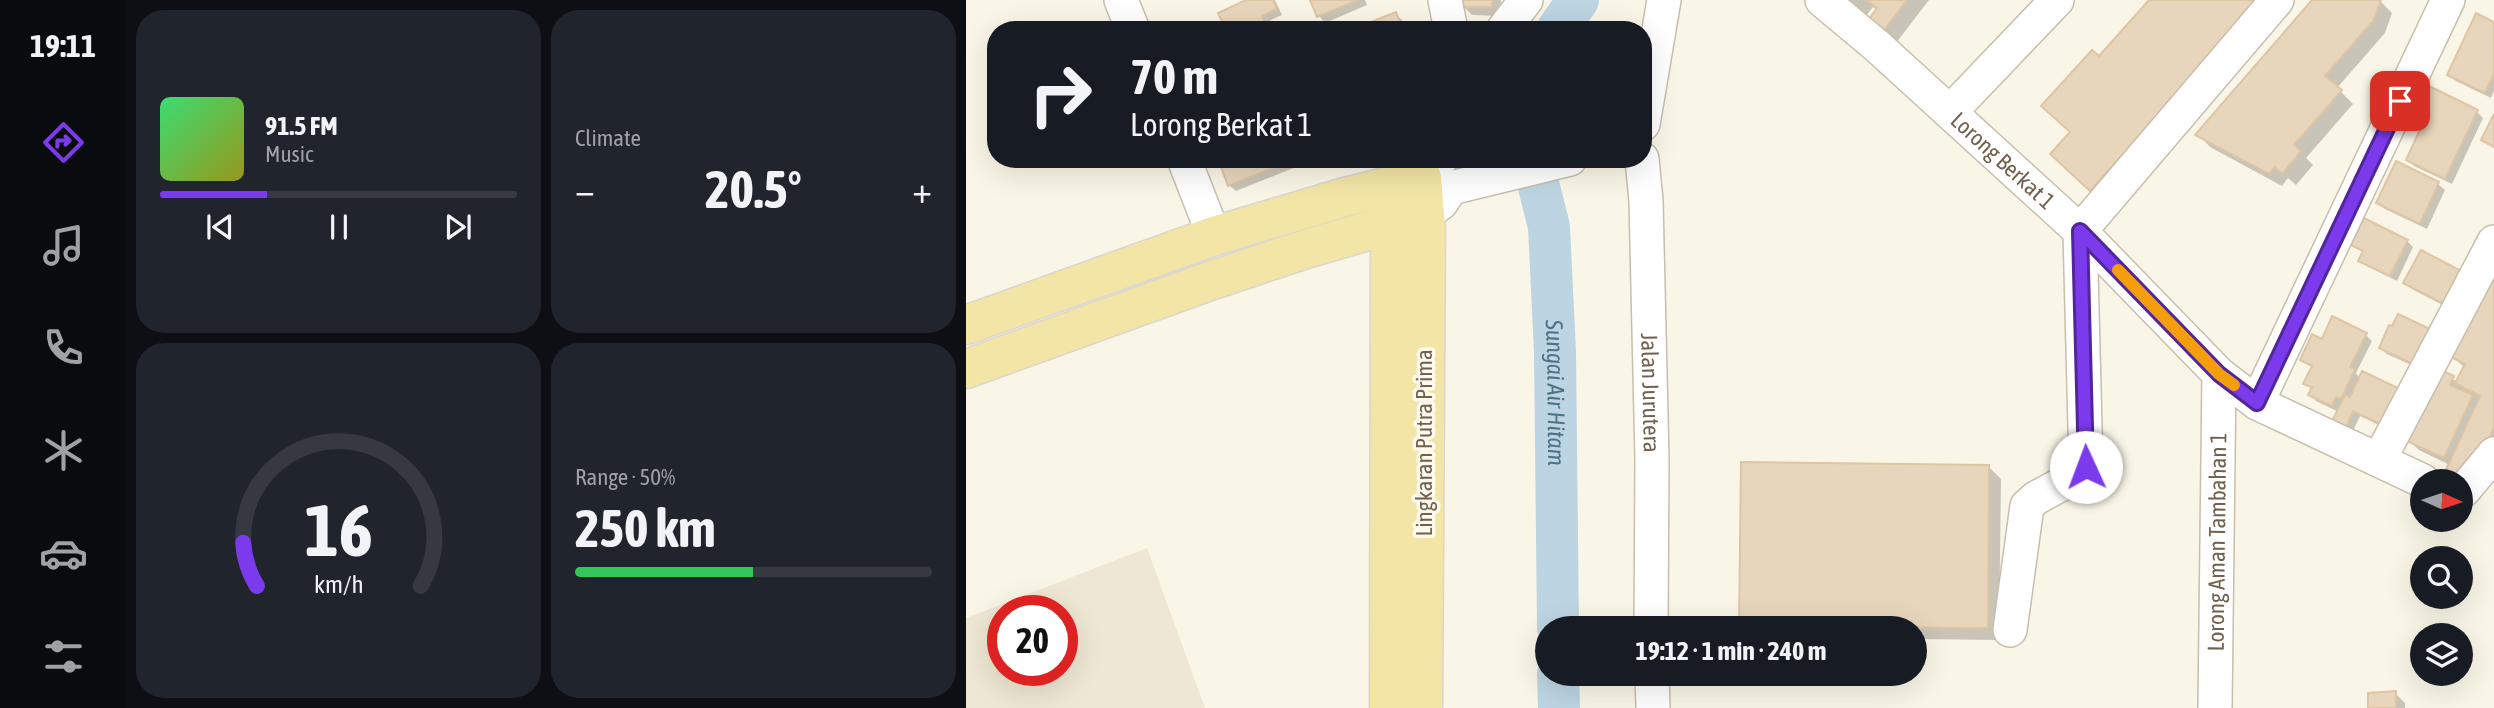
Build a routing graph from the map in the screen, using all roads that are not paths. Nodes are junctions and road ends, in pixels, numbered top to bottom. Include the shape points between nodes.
1 (1121, 0) edge
2 (1445, 0) edge
3 (1526, 0) edge
4 (1664, 0) edge
5 (1822, 0) edge
6 (2057, 0) edge
7 (2277, 0) edge
8 (2448, 0) edge
9 (1129, 21) edge
10 (1449, 21) edge
11 (1510, 21) edge
12 (1652, 71) edge
13 (1950, 112) junction
14 (1188, 168) edge
15 (1530, 168) edge
16 (1643, 168) edge
17 (1427, 191) edge
18 (2080, 231) junction
19 (1214, 236) junction
20 (2494, 242) edge
21 (966, 325) edge
22 (966, 369) edge
23 (2219, 374) junction
24 (2257, 403) junction
25 (2494, 454) edge
26 (2379, 460) junction
27 (2410, 475) edge
28 (2473, 493) edge
29 (1651, 616) edge
30 (2010, 630) dead end
31 (1652, 686) edge
32 (1390, 708) edge
33 (1423, 708) edge
34 (1653, 708) edge
35 (2215, 708) edge

1 - 9 street
2 - 10 street
3 - 11 street
4 - 12 street
5 - 13 street, Lorong Berkat 1
6 - 13 street
7 - 18 street
8 - 24 street
13 - 18 street, Lorong Berkat 1
14 - 19 street
15 - 17 street
16 - 29 street, Jalan Jurutera via 1652,459
17 - 19 main road
17 - 22 main road via 1207,282
17 - 32 main road, Lingkaran Putra Prima
17 - 33 main road, Lingkaran Putra Prima
18 - 23 street, Lorong Berkat 1
18 - 30 street via 2086,467 2027,506
19 - 21 main road
20 - 26 street
23 - 24 street, Lorong Berkat 1
23 - 35 street, Lorong Aman Tambahan 1
24 - 26 street, Lorong Berkat 1
25 - 28 street
26 - 27 street, Lorong Berkat 1
31 - 34 street

